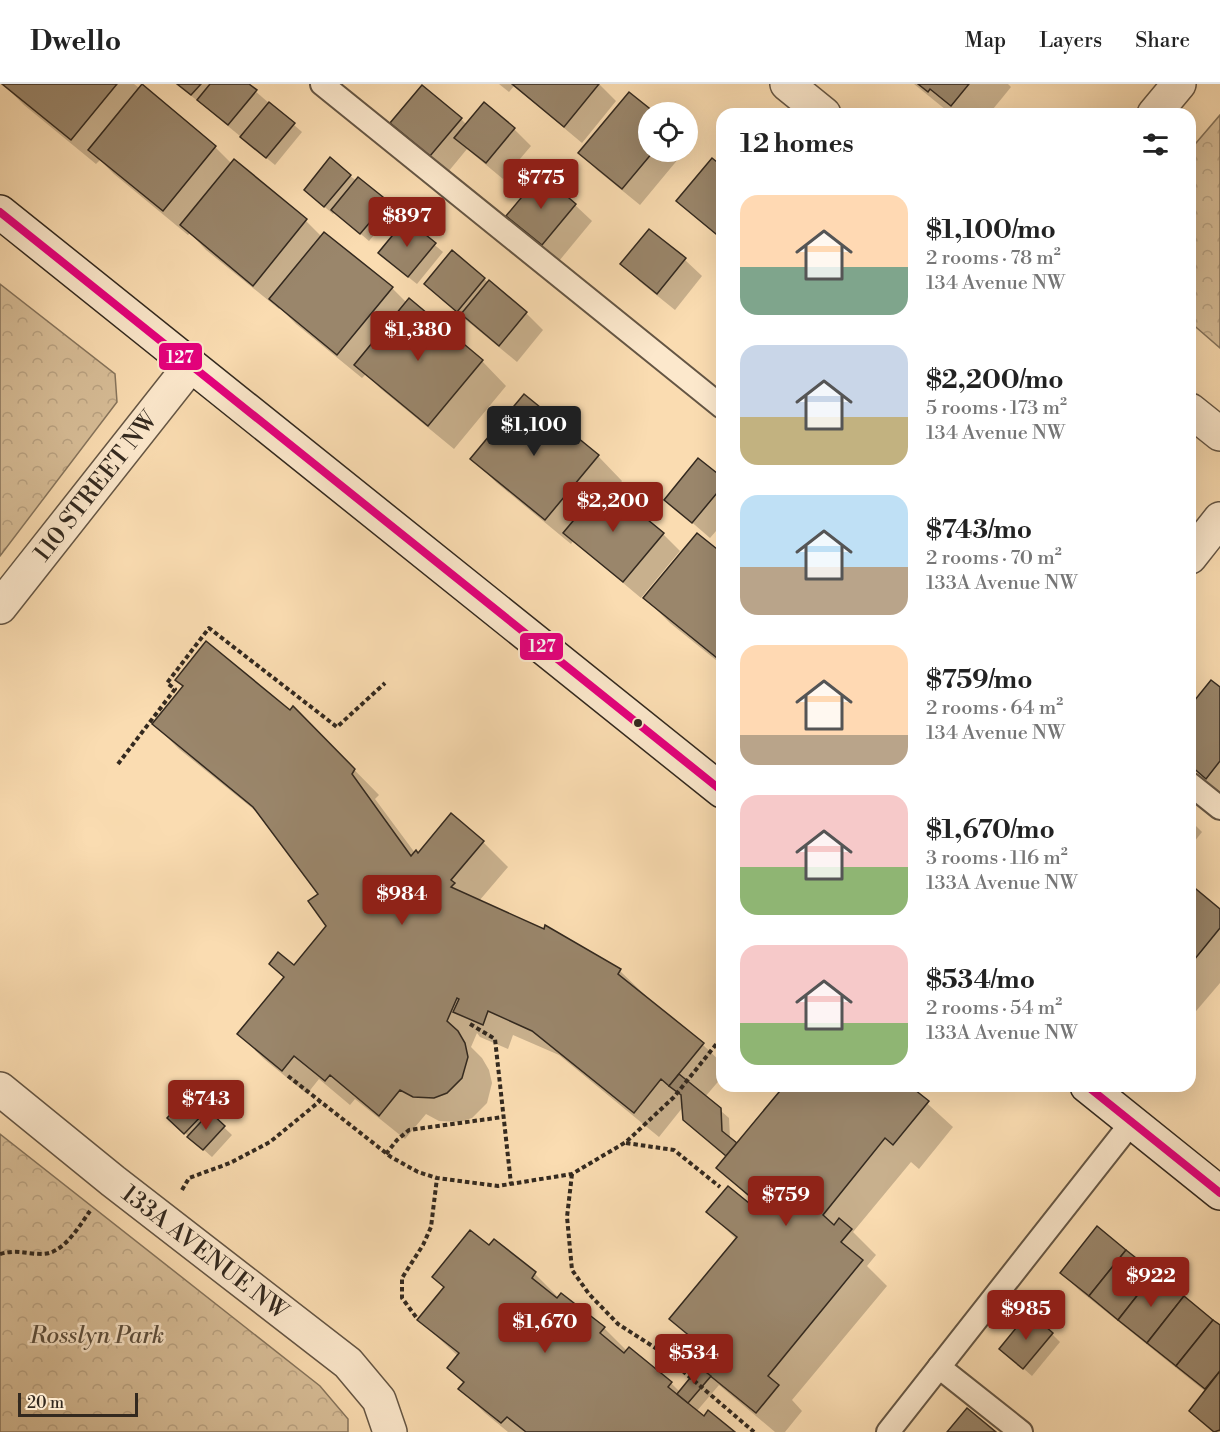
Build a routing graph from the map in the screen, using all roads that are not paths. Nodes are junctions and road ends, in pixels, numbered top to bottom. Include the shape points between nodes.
1 (322, 84) edge
2 (786, 84) edge
3 (1179, 84) edge
4 (816, 108) edge
5 (1159, 108) edge
6 (0, 212) edge
7 (191, 364) junction
8 (716, 402) edge
9 (1196, 415) edge
10 (1220, 434) edge
11 (1220, 519) edge
12 (1196, 549) edge
13 (0, 607) edge
14 (716, 786) edge
15 (1196, 789) edge
16 (1220, 808) edge
17 (0, 1089) edge
18 (1094, 1092) edge
19 (1132, 1122) junction
20 (1220, 1193) edge
21 (939, 1367) junction
22 (390, 1432) edge
23 (888, 1432) edge
24 (1021, 1432) edge

1 - 8 lane
2 - 4 street
3 - 5 street
6 - 7 street
7 - 13 street, 110 STREET NW
7 - 14 street
9 - 10 street
11 - 12 street
15 - 16 lane
17 - 22 street, 133A AVENUE NW via 348,1364 379,1400
18 - 19 street
19 - 20 street
19 - 21 lane
21 - 23 lane
21 - 24 lane

